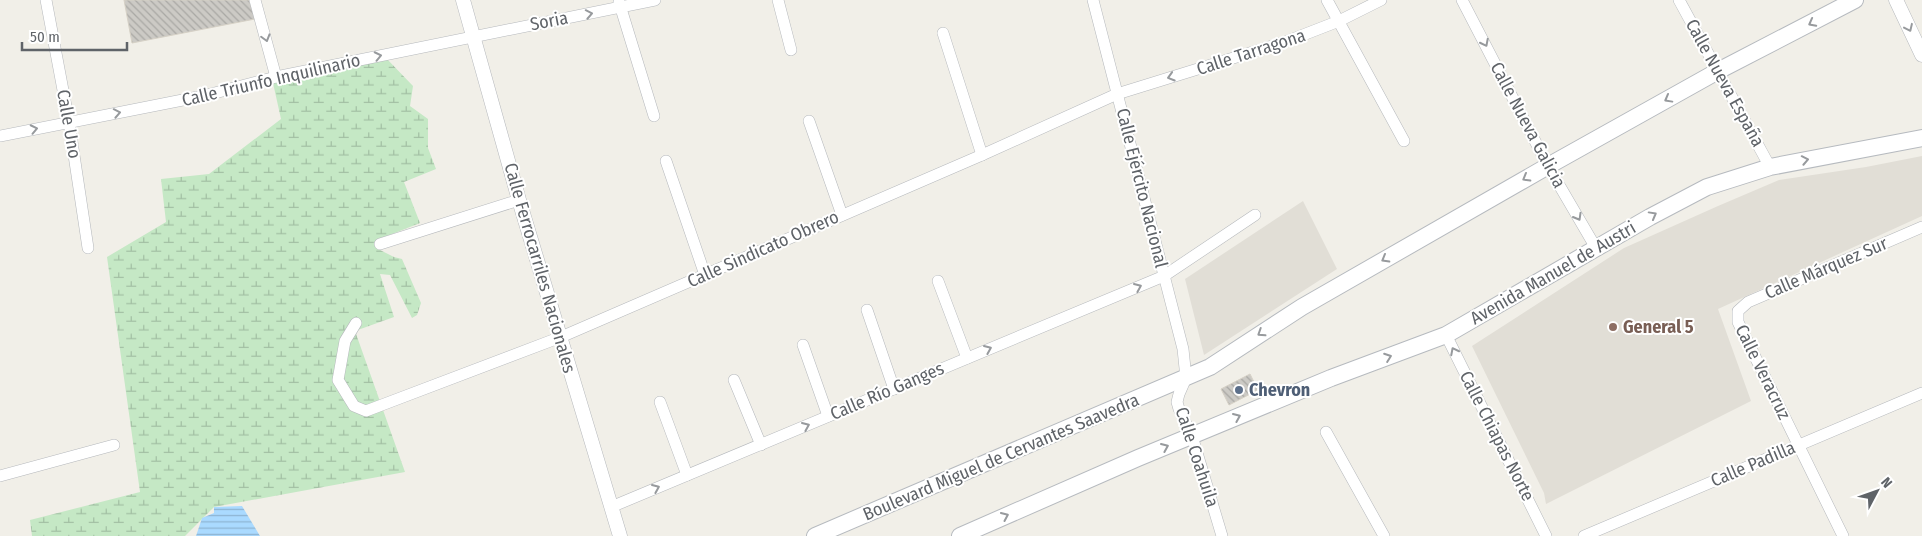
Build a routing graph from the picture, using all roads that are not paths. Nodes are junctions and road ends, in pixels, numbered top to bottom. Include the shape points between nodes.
1 (46, 0) edge
2 (255, 0) edge
3 (463, 0) edge
4 (655, 0) edge
5 (778, 0) edge
6 (1093, 0) edge
7 (1327, 0) edge
8 (1381, 0) edge
9 (1462, 0) edge
10 (1679, 0) edge
11 (1855, 0) edge
12 (1896, 0) edge
13 (619, 4) edge
14 (1339, 21) junction
15 (943, 33) dead end
16 (472, 36) junction
17 (791, 50) dead end
18 (1922, 55) edge
19 (1718, 71) junction
20 (276, 77) junction
21 (1117, 94) junction
22 (654, 116) dead end
23 (809, 121) dead end
24 (69, 122) junction
25 (0, 136) edge
26 (1922, 138) edge
27 (1404, 141) dead end
28 (982, 155) junction
29 (666, 161) dead end
30 (1548, 166) junction
31 (1770, 167) junction
32 (520, 200) junction
33 (842, 215) junction
34 (1255, 215) dead end
35 (1922, 228) edge
36 (380, 244) dead end
37 (88, 248) dead end
38 (1596, 248) junction
39 (705, 275) junction
40 (1164, 276) junction
41 (938, 281) dead end
42 (867, 310) dead end
43 (1737, 316) joint
44 (356, 323) dead end
45 (1446, 335) junction
46 (561, 337) junction
47 (803, 346) dead end
48 (967, 358) junction
49 (1186, 378) junction
50 (734, 380) dead end
51 (894, 389) junction
52 (1922, 393) edge
53 (660, 402) dead end
54 (828, 416) junction
55 (1326, 432) dead end
56 (1192, 436) junction
57 (760, 444) junction
58 (114, 445) dead end
59 (1798, 445) junction
60 (687, 475) junction
61 (0, 476) edge
62 (611, 507) junction
63 (620, 536) edge
64 (815, 536) edge
65 (960, 536) edge
66 (1222, 536) edge
67 (1384, 536) edge
68 (1546, 536) edge
69 (1584, 536) edge
70 (1843, 536) edge

1 - 24 street, Calle Uno
2 -> 20 street
3 - 16 street, Calle Ferrocarriles Nacionales
4 - 13 street, Soria
5 - 17 street
6 - 21 street, Calle Ejército Nacional
7 - 14 street
8 - 14 street, Calle Tarragona
9 -> 30 street, Calle Nueva Galicia
10 - 19 street, Calle Nueva España
11 -> 19 main road, Boulevard Miguel de Cervantes Saavedra
12 -> 18 street
16 -> 13 street, Soria
13 - 22 street
14 -> 21 street, Calle Tarragona via 1285,42
14 - 27 street
15 - 28 street
20 -> 16 street, Calle Triunfo Inquilinario
16 - 32 street, Calle Ferrocarriles Nacionales
19 -> 30 main road, Boulevard Miguel de Cervantes Saavedra
19 - 31 street, Calle Nueva España
24 -> 20 street, Calle Triunfo Inquilinario via 203,96
21 - 28 street, Calle Sindicato Obrero
21 - 40 street, Calle Ejército Nacional
23 - 33 street
25 -> 24 street, Calle Triunfo Inquilinario
24 - 37 street, Calle Uno
31 -> 26 main road, Avenida Manuel de Austri
28 - 33 street, Calle Sindicato Obrero
29 - 39 street
30 -> 38 street, Calle Nueva Galicia
30 -> 49 main road, Boulevard Miguel de Cervantes Saavedra via 1302,306 1210,367
38 -> 31 main road, Avenida Manuel de Austri via 1707,187
32 - 36 street
32 - 46 street, Calle Ferrocarriles Nacionales
33 - 39 street, Calle Sindicato Obrero
34 - 40 street, Calle Río Ganges
35 - 43 street, Calle Márquez Sur via 1748,302 1740,308
38 - 45 main road, Avenida Manuel de Austri
39 - 46 street, Calle Sindicato Obrero
48 -> 40 street, Calle Río Ganges
40 - 49 street, Calle Ejército Nacional via 1183,349
41 - 48 street
42 - 51 street
43 - 59 street, Calle Veracruz
44 - 46 street, Calle Sindicato Obrero via 345,341 338,380 354,406 366,411
56 -> 45 main road, Avenida Manuel de Austri via 1331,378
68 -> 45 street, Calle Chiapas Norte
46 - 62 street, Calle Ferrocarriles Nacionales
47 - 54 street
48 - 51 street, Calle Río Ganges
49 - 56 street, Calle Coahuila via 1178,402 1180,414
49 - 64 main road, Boulevard Miguel de Cervantes Saavedra
50 - 57 street
51 - 54 street, Calle Río Ganges
52 - 59 street, Calle Padilla
53 - 60 street
57 -> 54 street, Calle Río Ganges
55 - 67 street
65 -> 56 main road
56 - 66 street, Calle Coahuila
57 - 60 street, Calle Río Ganges
58 - 61 street
59 - 69 street, Calle Padilla
59 - 70 street, Calle Veracruz
62 -> 60 street, Calle Río Ganges
62 - 63 street, Calle Ferrocarriles Nacionales

